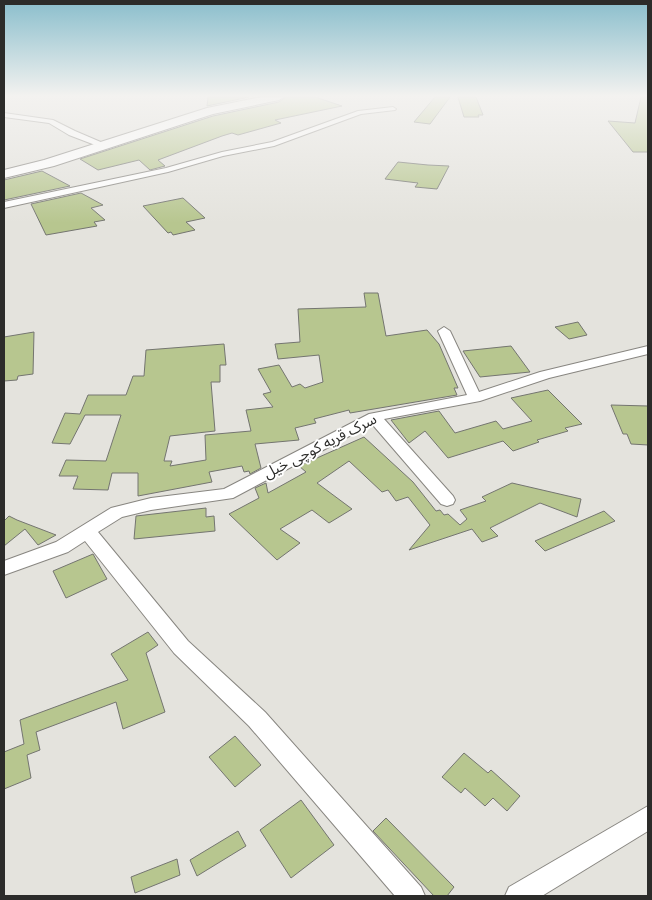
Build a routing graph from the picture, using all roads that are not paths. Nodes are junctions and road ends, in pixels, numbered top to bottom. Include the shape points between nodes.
1 (88, 139) edge
2 (125, 139) edge
3 (287, 139) edge
4 (106, 146) junction
5 (4, 174) edge
6 (4, 206) edge
7 (444, 331) dead end
8 (648, 350) edge
9 (475, 398) junction
10 (374, 417) junction
11 (448, 500) dead end
12 (87, 531) junction
13 (4, 568) edge
14 (648, 818) edge
15 (412, 896) edge
16 (518, 896) edge

1 - 4 street
2 - 4 highway
3 - 6 street via 168,170
4 - 5 highway
7 - 9 street
8 - 9 street, سرک قریه کوچی خیل via 545,375
9 - 10 street, سرک قریه کوچی خیل
10 - 11 street
10 - 12 street, سرک قریه کوچی خیل via 228,494 117,512
12 - 13 street, سرک قریه کوچی خیل via 62,547
12 - 15 street via 181,647 257,719
14 - 16 street

